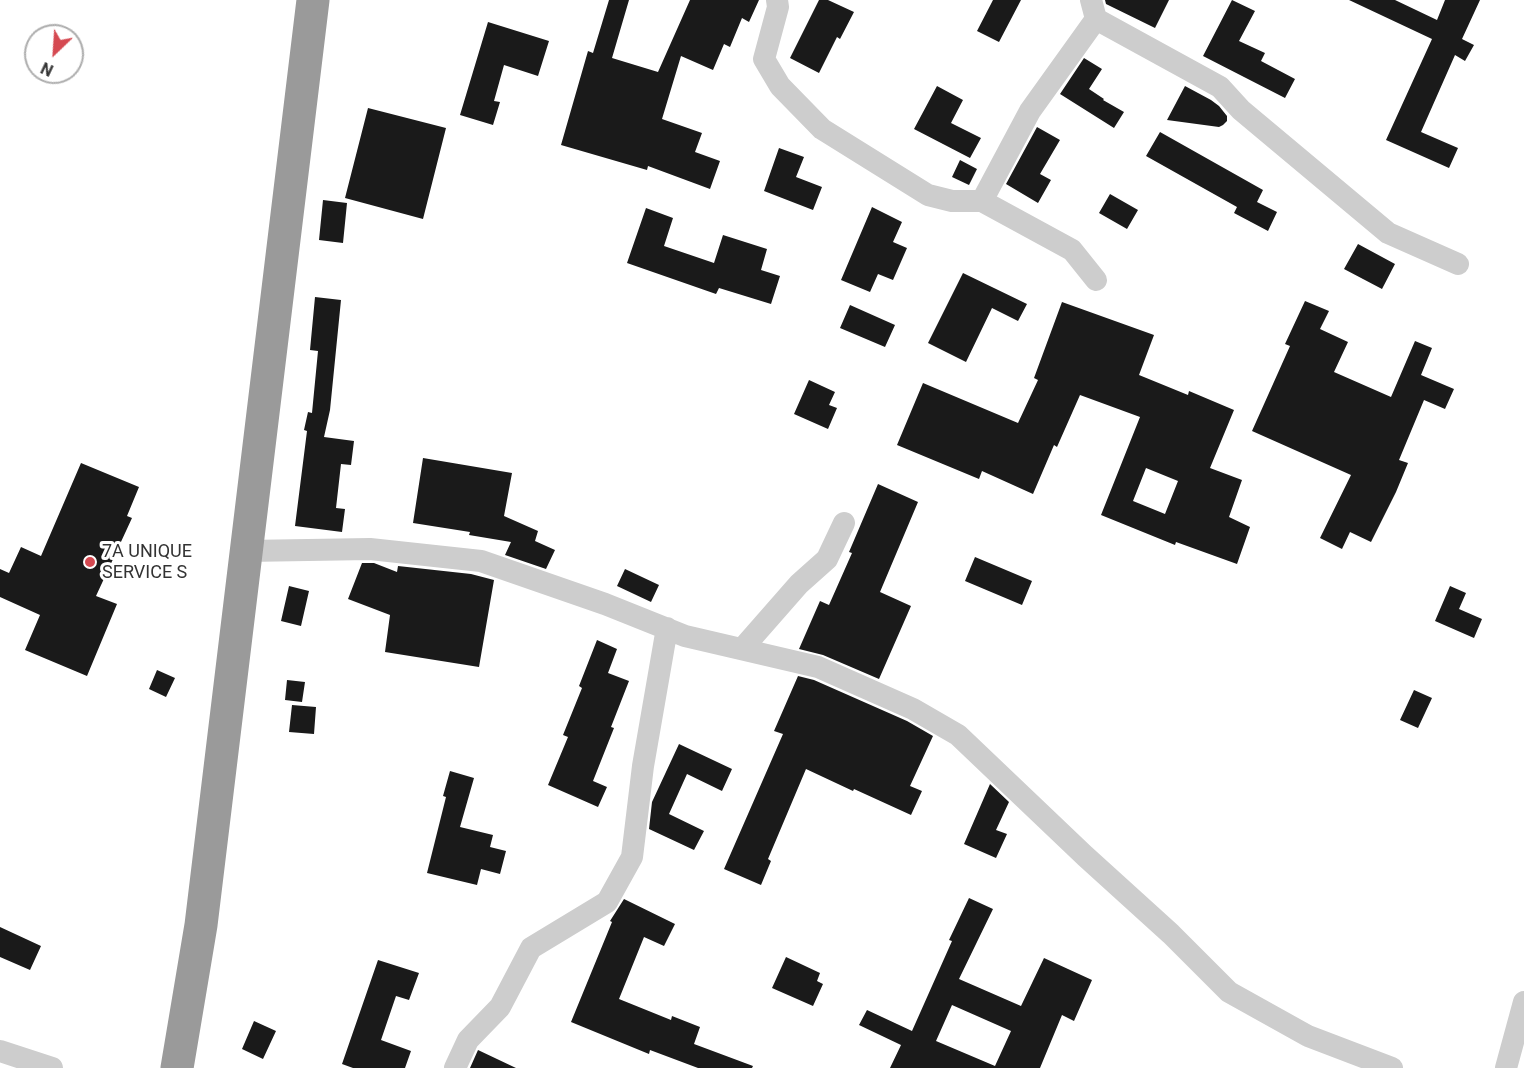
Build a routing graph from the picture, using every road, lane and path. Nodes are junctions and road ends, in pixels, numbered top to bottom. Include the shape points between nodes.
1 (313, 0) edge
2 (777, 0) edge
3 (1094, 10) edge
4 (982, 201) junction
5 (1458, 264) dead end
6 (1096, 280) dead end
7 (844, 523) dead end
8 (246, 551) junction
9 (667, 628) junction
10 (742, 649) junction
11 (1524, 1002) edge
12 (0, 1051) edge
13 (52, 1068) edge
14 (177, 1068) edge
15 (454, 1068) edge
16 (1392, 1068) edge
17 (1506, 1068) edge

1 - 8 highway
2 - 4 street via 764,59 780,86 822,129 928,195 952,201
3 - 4 street via 1030,111
3 - 5 street via 1220,87 1241,110 1388,233
4 - 6 street via 1072,250
7 - 10 street via 827,559 799,584
8 - 9 street via 370,549 481,561
8 - 14 highway via 201,925
9 - 10 street
9 - 15 street via 632,857 607,902 531,948 500,1006 468,1040
10 - 16 street via 818,667 913,709 958,735 1229,992 1308,1036
11 - 17 street
12 - 13 street

